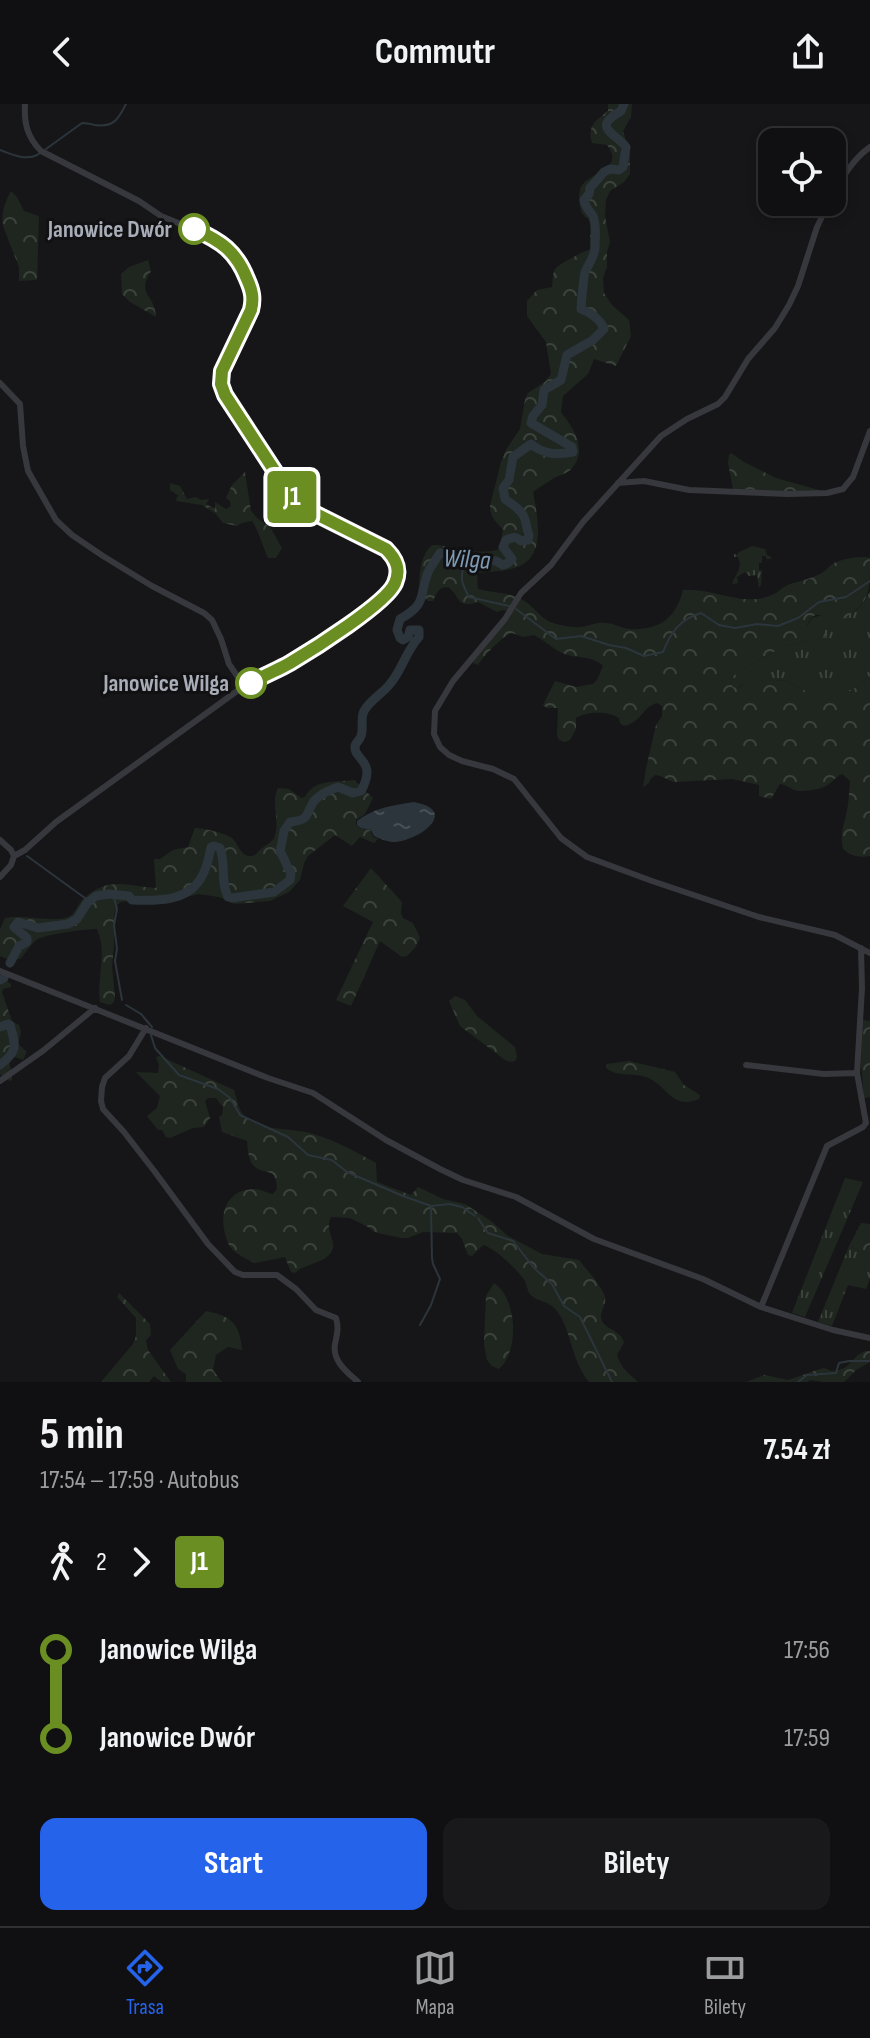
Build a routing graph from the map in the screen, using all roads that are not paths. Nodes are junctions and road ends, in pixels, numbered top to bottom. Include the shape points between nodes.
1 (25, 104) edge
2 (870, 147) edge
3 (846, 171) edge
4 (822, 216) edge
5 (0, 383) edge
6 (870, 431) edge
7 (618, 483) junction
8 (244, 686) junction
9 (0, 840) edge
10 (14, 856) junction
11 (0, 877) edge
12 (861, 948) junction
13 (870, 953) edge
14 (0, 971) edge
15 (95, 1008) junction
16 (146, 1028) junction
17 (746, 1065) dead end
18 (857, 1073) junction
19 (0, 1081) edge
20 (761, 1307) junction
21 (870, 1338) edge
22 (358, 1382) edge

1 - 8 street via 27,131 41,151 161,216 210,236 238,258 254,300 222,371 225,395 300,506 386,549 398,565 396,582 384,599 289,664
2 - 3 street
4 - 7 street via 789,305 725,397 661,436
5 - 8 street via 20,404 28,471 56,520 103,556 212,620
6 - 7 street via 853,477 843,489 827,493
7 - 12 street via 459,672 435,711 437,743 454,758 514,779 561,838 587,857 759,917 835,935
8 - 10 street
9 - 10 street
10 - 11 street
12 - 13 street
12 - 18 street
14 - 15 street
15 - 16 street
15 - 19 street
16 - 20 street via 313,1093 386,1140 463,1180 516,1197 594,1239 703,1279
16 - 22 street via 129,1056 105,1078 103,1109 235,1272 277,1275 316,1310 336,1318 336,1360
17 - 18 street
18 - 20 street via 866,1123 827,1146
20 - 21 street

